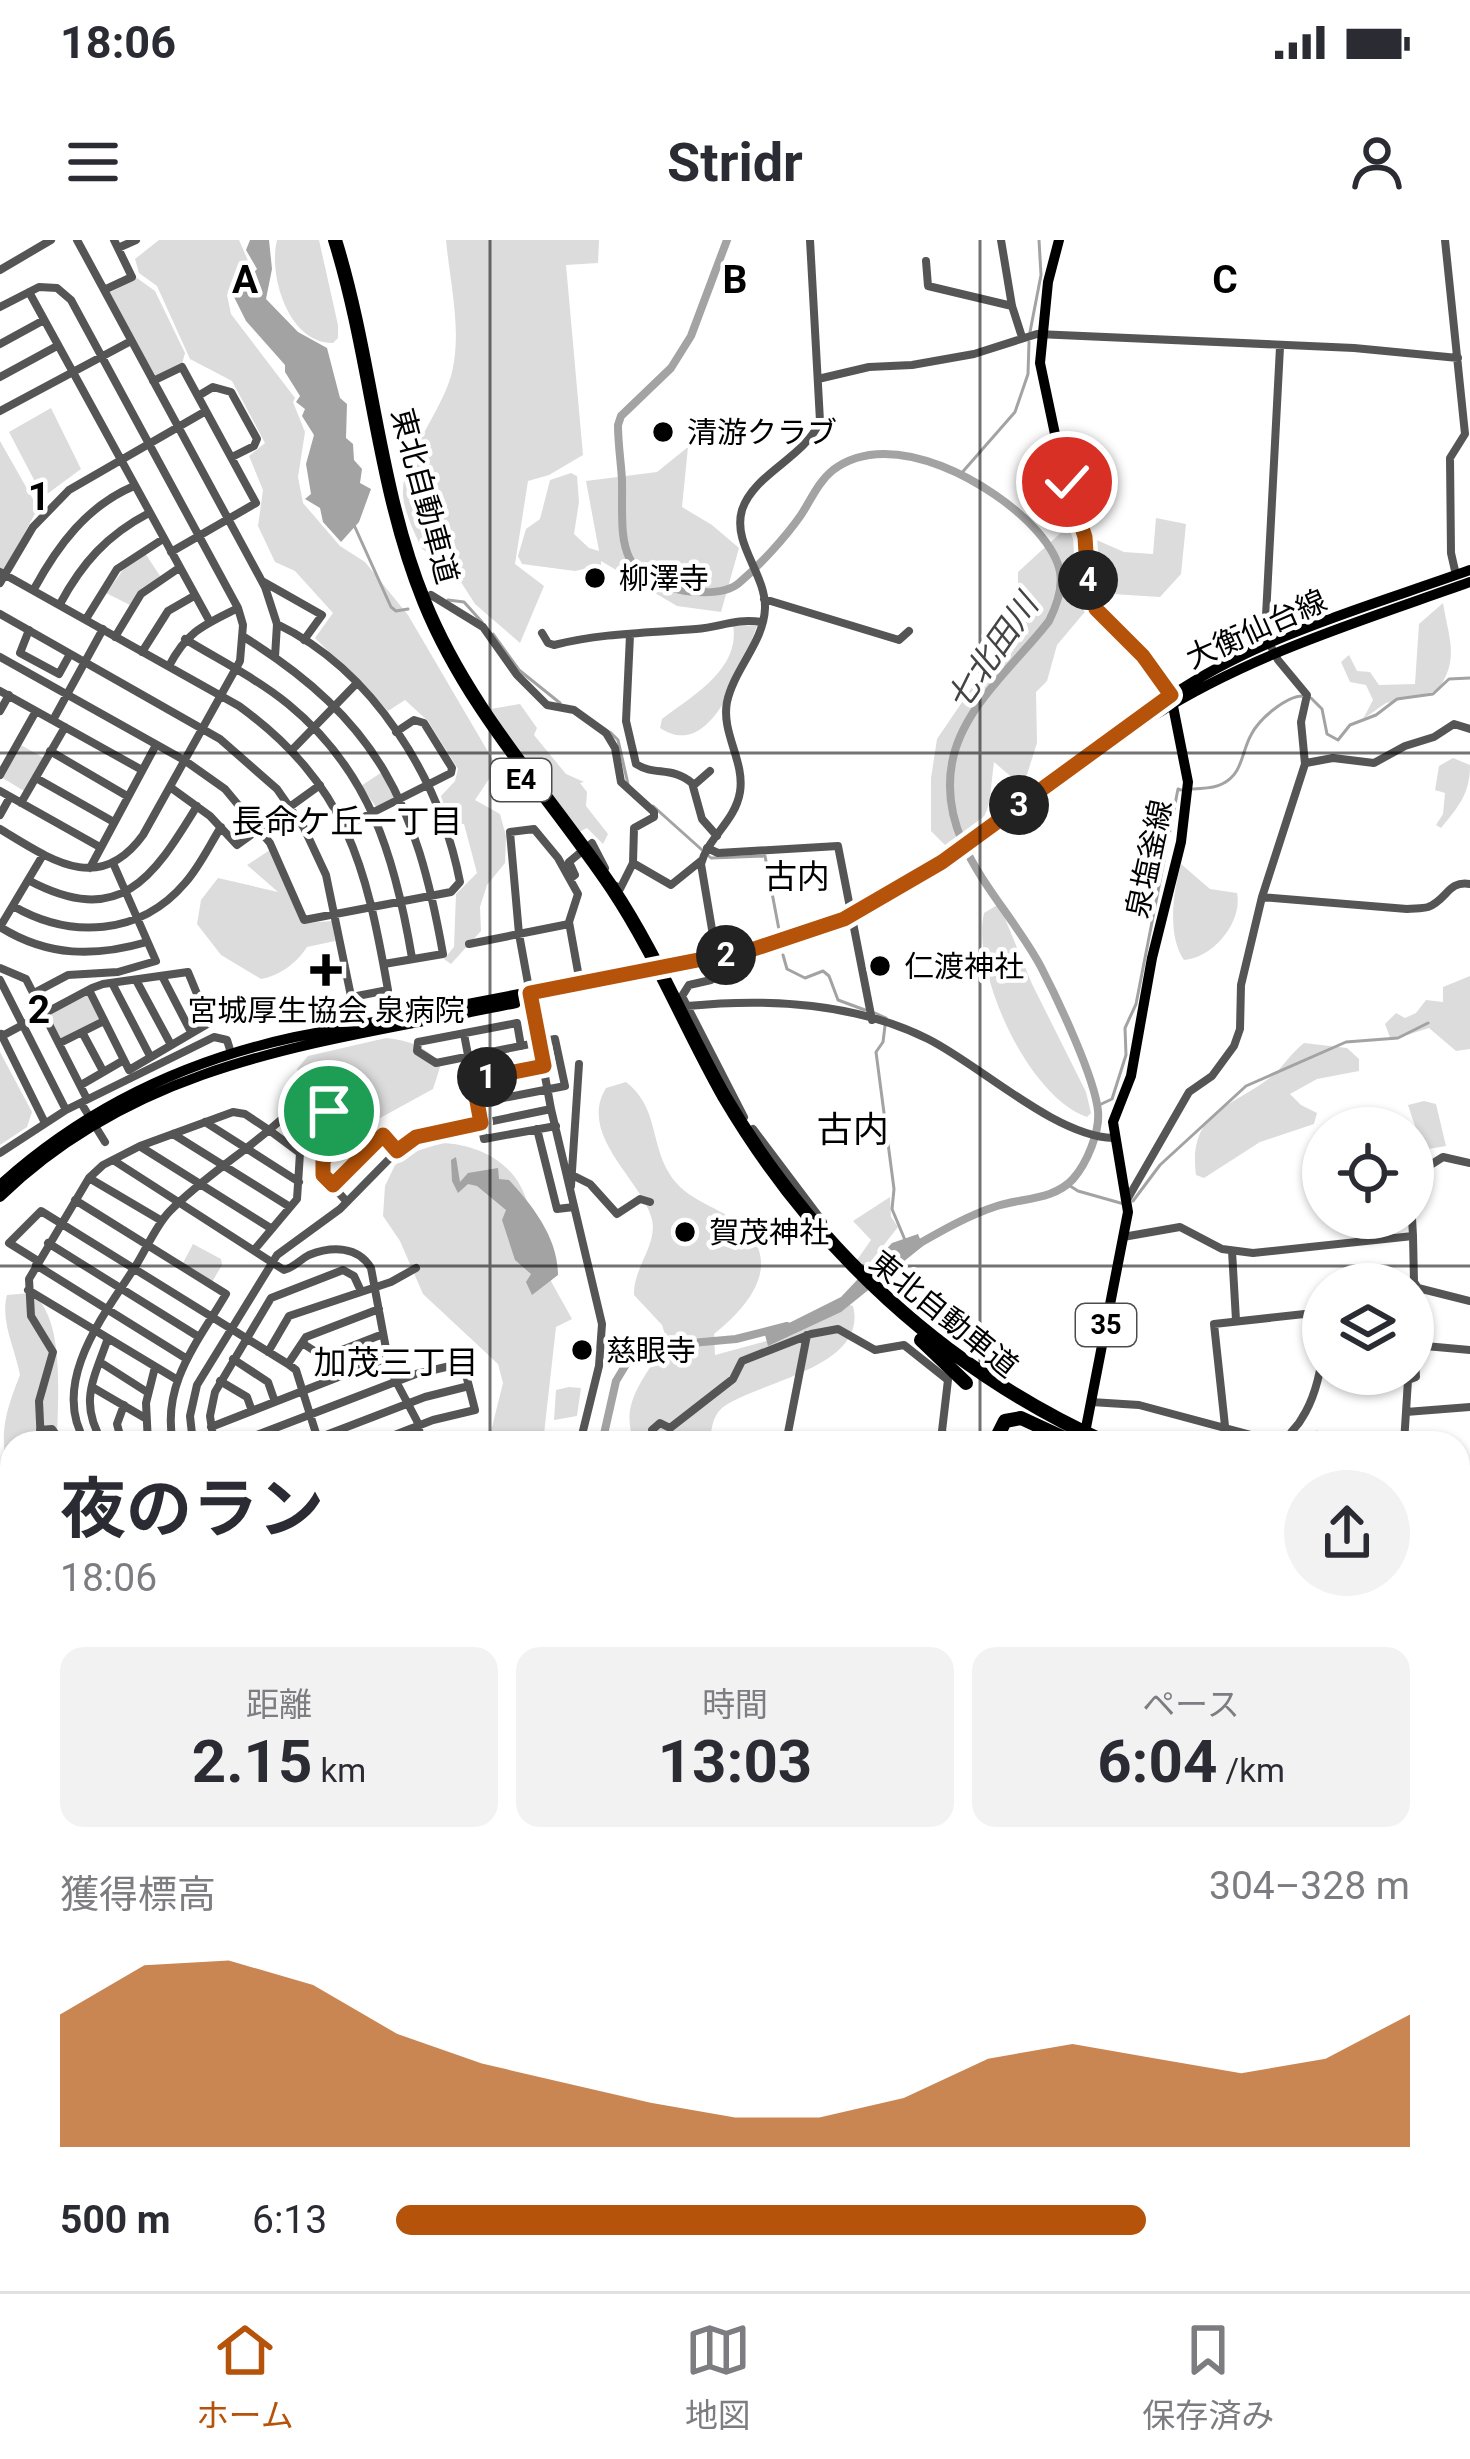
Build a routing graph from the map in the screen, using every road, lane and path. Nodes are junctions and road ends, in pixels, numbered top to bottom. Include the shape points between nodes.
1 (51, 240) edge
2 (77, 240) edge
3 (136, 240) edge
4 (326, 240) edge
5 (335, 240) edge
6 (810, 240) edge
7 (1001, 240) edge
8 (1059, 240) edge
9 (1445, 240) edge
10 (116, 244) edge
11 (926, 261) dead end
12 (0, 270) edge
13 (104, 290) junction
14 (29, 292) junction
15 (1012, 306) junction
16 (0, 308) edge
17 (44, 320) junction
18 (1039, 334) junction
19 (1024, 337) junction
20 (131, 341) junction
21 (0, 344) edge
22 (57, 346) junction
23 (1280, 347) junction
24 (102, 358) junction
25 (1458, 358) junction
26 (74, 371) junction
27 (0, 377) edge
28 (818, 379) junction
29 (153, 381) junction
30 (198, 396) junction
31 (0, 411) edge
32 (206, 411) junction
33 (177, 426) junction
34 (1056, 441) junction
35 (148, 443) junction
36 (232, 458) junction
37 (119, 459) junction
38 (134, 486) junction
39 (148, 513) junction
40 (228, 520) junction
41 (1083, 529) junction
42 (198, 536) junction
43 (164, 539) junction
44 (171, 552) junction
45 (179, 568) junction
46 (1470, 570) edge
47 (2, 577) edge
48 (261, 580) junction
49 (1462, 581) edge
50 (34, 589) junction
51 (431, 595) dead end
52 (194, 596) junction
53 (764, 599) junction
54 (60, 604) junction
55 (238, 608) junction
56 (0, 614) edge
57 (86, 620) junction
58 (210, 622) junction
59 (762, 622) junction
60 (277, 624) junction
61 (103, 629) junction
62 (29, 630) junction
63 (909, 631) dead end
64 (542, 633) dead end
65 (630, 635) junction
66 (115, 637) junction
67 (244, 638) junction
68 (184, 639) junction
69 (304, 640) junction
70 (1272, 650) junction
71 (142, 652) junction
72 (70, 654) junction
73 (0, 657) edge
74 (275, 657) junction
75 (86, 664) junction
76 (169, 666) junction
77 (236, 670) junction
78 (356, 684) junction
79 (4, 693) edge
80 (67, 695) junction
81 (220, 697) junction
82 (1172, 699) junction
83 (334, 706) junction
84 (0, 711) edge
85 (36, 711) junction
86 (53, 720) junction
87 (65, 727) junction
88 (313, 727) junction
89 (202, 728) junction
90 (1470, 729) edge
91 (396, 732) junction
92 (156, 745) junction
93 (292, 750) junction
94 (50, 751) junction
95 (184, 760) junction
96 (1305, 764) junction
97 (142, 770) junction
98 (710, 771) dead end
99 (0, 775) edge
100 (36, 778) junction
101 (320, 785) junction
102 (428, 785) junction
103 (694, 785) junction
104 (170, 787) junction
105 (0, 791) edge
106 (127, 796) junction
107 (10, 797) junction
108 (400, 799) junction
109 (21, 803) junction
110 (197, 806) junction
111 (290, 807) junction
112 (374, 812) junction
113 (0, 815) edge
114 (112, 821) junction
115 (346, 826) junction
116 (221, 827) junction
117 (0, 829) edge
118 (260, 829) junction
119 (717, 836) junction
120 (98, 847) junction
121 (704, 854) junction
122 (43, 855) junction
123 (113, 863) junction
124 (633, 863) junction
125 (90, 868) junction
126 (570, 879) junction
127 (28, 880) junction
128 (1470, 884) edge
129 (125, 890) junction
130 (433, 896) junction
131 (1262, 897) junction
132 (402, 902) junction
133 (13, 907) junction
134 (372, 908) junction
135 (337, 914) junction
136 (137, 918) junction
137 (852, 918) junction
138 (569, 925) junction
139 (519, 934) junction
140 (148, 942) junction
141 (469, 944) dead end
142 (412, 958) junction
143 (716, 960) junction
144 (384, 964) junction
145 (0, 972) edge
146 (640, 975) junction
147 (162, 976) junction
148 (136, 980) junction
149 (112, 983) junction
150 (580, 983) junction
151 (89, 990) junction
152 (34, 993) junction
153 (531, 996) junction
154 (352, 997) junction
155 (687, 1006) junction
156 (44, 1014) junction
157 (877, 1018) junction
158 (104, 1021) junction
159 (23, 1025) junction
160 (358, 1029) junction
161 (82, 1032) junction
162 (191, 1032) junction
163 (1, 1034) edge
164 (464, 1034) junction
165 (539, 1042) junction
166 (60, 1043) junction
167 (170, 1043) junction
168 (521, 1046) junction
169 (231, 1053) junction
170 (469, 1056) junction
171 (150, 1057) junction
172 (124, 1060) junction
173 (579, 1064) dead end
174 (544, 1066) junction
175 (103, 1071) junction
176 (473, 1080) junction
177 (81, 1085) junction
178 (549, 1089) junction
179 (478, 1103) junction
180 (84, 1104) junction
181 (319, 1107) junction
182 (551, 1109) junction
183 (66, 1110) junction
184 (204, 1122) junction
185 (45, 1123) junction
186 (481, 1123) junction
187 (556, 1126) junction
188 (537, 1129) junction
189 (269, 1130) junction
190 (172, 1133) junction
191 (1109, 1138) junction
192 (105, 1142) dead end
193 (292, 1145) junction
194 (140, 1146) junction
195 (247, 1148) junction
196 (397, 1151) junction
197 (0, 1153) edge
198 (113, 1160) junction
199 (1434, 1163) edge
200 (1470, 1163) edge
201 (225, 1167) junction
202 (572, 1175) junction
203 (89, 1178) junction
204 (299, 1182) junction
205 (0, 1185) edge
206 (203, 1185) junction
207 (333, 1185) junction
208 (571, 1193) junction
209 (0, 1197) edge
210 (75, 1200) junction
211 (181, 1202) junction
212 (347, 1202) junction
213 (650, 1202) dead end
214 (1128, 1202) junction
215 (290, 1207) junction
216 (574, 1207) junction
217 (162, 1221) junction
218 (61, 1222) junction
219 (821, 1228) dead end
220 (272, 1229) junction
221 (1123, 1238) junction
222 (1385, 1239) edge
223 (1413, 1239) edge
224 (48, 1243) junction
225 (148, 1245) junction
226 (255, 1249) junction
227 (1232, 1251) junction
228 (272, 1261) junction
229 (842, 1261) junction
230 (37, 1263) junction
231 (134, 1268) junction
232 (416, 1268) dead end
233 (374, 1285) junction
234 (120, 1288) junction
235 (27, 1289) junction
236 (360, 1289) junction
237 (1470, 1301) edge
238 (108, 1308) junction
239 (379, 1309) junction
240 (893, 1310) junction
241 (1302, 1314) edge
242 (212, 1317) junction
243 (1235, 1320) junction
244 (230, 1328) junction
245 (909, 1328) junction
246 (95, 1329) junction
247 (383, 1334) junction
248 (807, 1335) junction
249 (199, 1337) junction
250 (108, 1338) junction
251 (246, 1339) junction
252 (302, 1343) junction
253 (1470, 1351) edge
254 (268, 1352) junction
255 (387, 1358) junction
256 (187, 1359) junction
257 (233, 1359) junction
258 (100, 1362) junction
259 (288, 1364) junction
260 (155, 1367) junction
261 (176, 1379) junction
262 (220, 1381) junction
263 (395, 1382) junction
264 (966, 1383) dead end
265 (469, 1386) junction
266 (92, 1387) junction
267 (303, 1391) junction
268 (147, 1392) junction
269 (1313, 1395) edge
270 (275, 1402) junction
271 (1091, 1402) junction
272 (407, 1404) junction
273 (124, 1405) junction
274 (1470, 1407) edge
275 (252, 1411) junction
276 (1406, 1412) junction
277 (310, 1414) junction
278 (145, 1418) junction
279 (419, 1426) junction
280 (1225, 1426) junction
281 (211, 1427) junction
282 (40, 1430) joint
283 (53, 1431) edge
284 (78, 1431) edge
285 (98, 1431) edge
286 (119, 1431) edge
287 (147, 1431) edge
288 (172, 1431) edge
289 (192, 1431) edge
290 (212, 1431) edge
291 (267, 1431) edge
292 (315, 1431) edge
293 (342, 1431) edge
294 (406, 1431) edge
295 (420, 1431) edge
296 (583, 1431) edge
297 (652, 1431) edge
298 (788, 1431) edge
299 (942, 1431) edge
300 (999, 1431) edge
301 (1061, 1431) edge
302 (1070, 1431) edge
303 (1072, 1431) edge
304 (1086, 1431) edge
305 (1243, 1431) edge
306 (1290, 1431) edge
307 (1405, 1431) edge

1 - 12 street
2 - 13 street
3 - 10 street
4 - 229 highway, 東北自動車道 / E4 via 387,513 449,669 610,900 739,1136 782,1198
5 - 229 highway, 東北自動車道 / E4 via 387,482 439,633 494,730 624,907 742,1124
6 - 28 street
7 - 15 street
8 - 18 main road, 泉塩釜線 / 35
9 - 25 street
10 - 13 street via 132,277
11 - 15 street via 928,286
13 - 20 street
14 - 16 street
14 - 17 street
14 - 24 street via 48,286 64,293
15 - 19 street
17 - 21 street
17 - 22 street
18 - 19 street
18 - 23 street
18 - 34 main road, 泉塩釜線 / 35
19 - 28 street via 974,354
20 - 24 street
20 - 29 street
22 - 26 street
22 - 27 street
23 - 25 street
23 - 70 street via 1265,618
24 - 26 street
24 - 35 street
25 - 49 street via 1465,434 1450,458 1451,553
26 - 31 street
26 - 37 street
28 - 53 street via 818,428 746,502 740,521
29 - 30 street via 182,367
29 - 33 street
30 - 32 street
30 - 36 street via 213,386 231,392 257,439
32 - 33 street
32 - 36 street
33 - 35 street
33 - 40 street
34 - 41 main road, 泉塩釜線 / 35
34 - 41 street via 1039,485 1049,507
35 - 37 street
35 - 42 street
36 - 40 street via 256,502
37 - 38 street
37 - 47 street via 51,506
38 - 39 street
38 - 50 street via 77,524
39 - 43 street
39 - 54 street via 96,549
40 - 42 street
40 - 48 street
41 - 82 main road, 泉塩釜線 / 35 via 1096,609
42 - 44 street
42 - 55 street
43 - 44 street
43 - 57 street via 117,569
44 - 45 street
45 - 52 street
45 - 66 street via 141,593
46 - 49 main road, 大衡仙台線
47 - 50 street
48 - 60 street
48 - 69 street via 322,614
49 - 70 main road, 大衡仙台線
50 - 54 street
51 - 124 street via 484,627 548,705 574,710 611,739 621,782 654,812 634,828
52 - 58 street
52 - 71 street via 168,610
53 - 59 street
53 - 63 street via 899,640
54 - 57 street
55 - 58 street
55 - 67 street
56 - 62 street
57 - 61 street
58 - 68 street
59 - 65 street
59 - 119 street via 727,703 740,790
60 - 69 street
60 - 74 street
61 - 66 street
61 - 75 street
62 - 72 street
62 - 72 street via 20,653 58,674
64 - 65 street via 550,645
65 - 103 street via 626,714 635,761
66 - 71 street
67 - 74 street
67 - 77 street
68 - 76 street
68 - 77 street
69 - 78 street
70 - 82 main road, 大衡仙台線
70 - 96 street via 1307,695
71 - 76 street
72 - 75 street
73 - 80 street
74 - 83 street
75 - 80 street
75 - 89 street
76 - 81 street
77 - 81 street
77 - 88 street
78 - 83 street
78 - 91 street
79 - 84 street
79 - 85 street
80 - 86 street
80 - 92 street
81 - 89 street
81 - 93 street
82 - 137 main road, 大衡仙台線 via 898,898
82 - 191 main road, 泉塩釜線 / 35 via 1188,767 1184,828 1131,1076
83 - 88 street
83 - 108 street
85 - 86 street
85 - 99 street
86 - 87 street
87 - 94 street
87 - 97 street
88 - 93 street
88 - 112 street
89 - 95 street
89 - 111 street via 262,772
90 - 96 street via 1454,724 1374,763
91 - 102 street
91 - 102 street via 424,723 441,748 451,773
92 - 95 street
92 - 97 street
93 - 101 street
94 - 100 street
94 - 106 street
95 - 104 street
95 - 118 street via 225,789
96 - 131 street
97 - 106 street
98 - 103 street
100 - 109 street
100 - 114 street
101 - 111 street
101 - 115 street
102 - 108 street
102 - 130 street via 460,882
103 - 119 street via 700,814
104 - 110 street
104 - 123 street via 137,844
105 - 107 street
106 - 114 street
107 - 109 street
107 - 113 street
108 - 112 street
108 - 130 street
109 - 120 street
110 - 116 street
110 - 129 street via 162,863
111 - 118 street
111 - 135 street via 316,851
112 - 115 street
112 - 132 street
114 - 120 street
115 - 134 street
116 - 118 street via 237,845
116 - 136 street via 182,887
117 - 122 street
118 - 135 street via 300,916
119 - 121 street
120 - 125 street
121 - 124 street via 671,886
121 - 137 street via 838,846
121 - 143 street
122 - 125 street
122 - 127 street
123 - 125 street
123 - 129 street
124 - 126 street via 620,889 592,843 568,862
126 - 138 street via 578,895
126 - 139 street via 534,829 510,832
127 - 129 street via 83,899
127 - 133 street
128 - 131 street via 1407,909
129 - 136 street
130 - 132 street
130 - 142 street via 443,953
131 - 214 street via 1234,1046 1189,1092
132 - 134 street
132 - 142 street
133 - 136 street via 76,929
133 - 140 street via 0,928 47,948 101,953
134 - 135 street
134 - 144 street
135 - 154 street
136 - 140 street
137 - 143 main road
137 - 157 street
138 - 139 street
138 - 150 street
139 - 141 street
139 - 153 street
140 - 152 street via 156,961 68,975
142 - 144 street
143 - 146 main road
143 - 155 street via 715,978 684,990
144 - 154 street via 388,990
145 - 152 street via 26,979
145 - 159 street
146 - 150 main road
146 - 153 main road
147 - 148 street
147 - 162 street
147 - 162 street via 188,972 209,1023
148 - 149 street
148 - 167 street
149 - 151 street
149 - 171 street
150 - 153 main road
151 - 156 street
151 - 158 street
152 - 156 street
153 - 160 main road
153 - 165 street
154 - 160 street
155 - 157 street via 810,1003
155 - 219 street via 745,1118
156 - 159 street
156 - 166 street
157 - 191 street via 926,1038 1072,1127
158 - 161 street
158 - 172 street
159 - 163 street
159 - 183 street
160 - 169 main road
160 - 209 main road via 164,1088 69,1141
161 - 166 street
161 - 175 street
162 - 167 street
163 - 185 street
164 - 168 street via 517,1023
164 - 170 street
164 - 170 street via 418,1042 417,1052 436,1063
165 - 168 street
165 - 174 street
165 - 178 street via 555,1039 560,1062 565,1086
166 - 177 street
167 - 171 street
168 - 170 street
169 - 180 street via 227,1040 214,1037
169 - 205 main road via 110,1105
170 - 176 street
171 - 172 street via 129,1070
172 - 175 street
173 - 202 street
174 - 176 street
174 - 178 street
175 - 177 street
176 - 179 street
177 - 180 street
178 - 179 street
178 - 182 street
179 - 186 street
180 - 183 street
180 - 192 street
181 - 189 street via 301,1102
181 - 193 street
181 - 207 street via 342,1123 341,1144 323,1160
182 - 186 street
182 - 187 street
183 - 185 street
184 - 189 street via 233,1112
184 - 190 street
184 - 195 street
185 - 197 street
186 - 188 street via 484,1139
186 - 196 street via 416,1137
187 - 188 street
187 - 208 street
188 - 216 street via 557,1209
189 - 193 street
189 - 195 street
190 - 194 street
190 - 201 street
191 - 214 main road, 泉塩釜線 / 35
193 - 204 street via 301,1157
194 - 198 street
194 - 206 street
195 - 201 street
195 - 204 street
196 - 207 street via 383,1135
196 - 212 street
198 - 203 street
198 - 211 street
199 - 200 street
201 - 206 street
201 - 215 street
202 - 208 street
202 - 213 street via 617,1214 640,1199
203 - 210 street
203 - 217 street
204 - 215 street
206 - 211 street
206 - 220 street
207 - 212 street
208 - 216 street
210 - 218 street
210 - 225 street
211 - 217 street
211 - 226 street
212 - 228 street
214 - 221 main road, 泉塩釜線 / 35
215 - 220 street
216 - 296 street via 602,1324
217 - 225 street
218 - 224 street
218 - 230 street via 41,1211 9,1243
218 - 231 street
220 - 226 street
221 - 227 street via 1180,1227
221 - 271 main road, 泉塩釜線 / 35
222 - 227 street
223 - 237 street via 1418,1288
224 - 230 street
224 - 234 street
225 - 231 street
225 - 242 street via 226,1294
226 - 228 street
227 - 243 street
228 - 233 street via 286,1270 312,1254 351,1250 367,1261
228 - 244 street
229 - 240 highway, 東北自動車道 / E4
230 - 235 street
230 - 238 street
231 - 234 street
231 - 242 street
232 - 233 street
233 - 236 street
233 - 239 street
234 - 238 street
234 - 249 street
235 - 246 street
235 - 282 street via 31,1316 53,1352 38,1401
236 - 251 street via 343,1270 277,1295
236 - 254 street via 289,1316
238 - 246 street
238 - 256 street
239 - 247 street
239 - 252 street
240 - 245 highway, 東北自動車道 / E4
240 - 303 highway, 東北自動車道 / E4
241 - 243 street
242 - 244 street
242 - 249 street
243 - 280 street via 1214,1324
244 - 251 street
244 - 289 street via 196,1385
245 - 264 highway
245 - 302 highway, 東北自動車道 / E4 via 988,1388
246 - 250 street
246 - 284 street via 74,1386
247 - 252 street via 324,1357
247 - 255 street
248 - 297 street via 742,1361 676,1425
248 - 298 street
248 - 299 street via 842,1329 875,1350 907,1346 950,1382
249 - 256 street
250 - 258 street
250 - 260 street
251 - 254 street
251 - 257 street
252 - 259 street
253 - 276 street via 1414,1345 1417,1377 1408,1380
254 - 259 street
255 - 263 street
255 - 267 street
256 - 261 street
257 - 262 street
257 - 270 street via 268,1382
258 - 266 street
258 - 268 street
259 - 267 street
260 - 261 street
260 - 268 street
261 - 288 street
262 - 275 street via 247,1397
262 - 281 street
263 - 265 street via 462,1363
263 - 272 street
263 - 277 street
265 - 272 street
265 - 279 street via 475,1410
266 - 273 street
266 - 285 street
267 - 270 street
267 - 277 street
268 - 278 street
269 - 306 street
270 - 275 street
271 - 280 street
271 - 304 main road, 泉塩釜線 / 35
272 - 279 street
272 - 293 street
273 - 278 street
273 - 286 street
274 - 276 street
275 - 281 street
276 - 307 street
277 - 291 street
277 - 292 street
278 - 287 street
279 - 294 street
279 - 295 street
280 - 305 street
281 - 290 street
282 - 283 street
300 - 301 highway via 1005,1420 1021,1418

